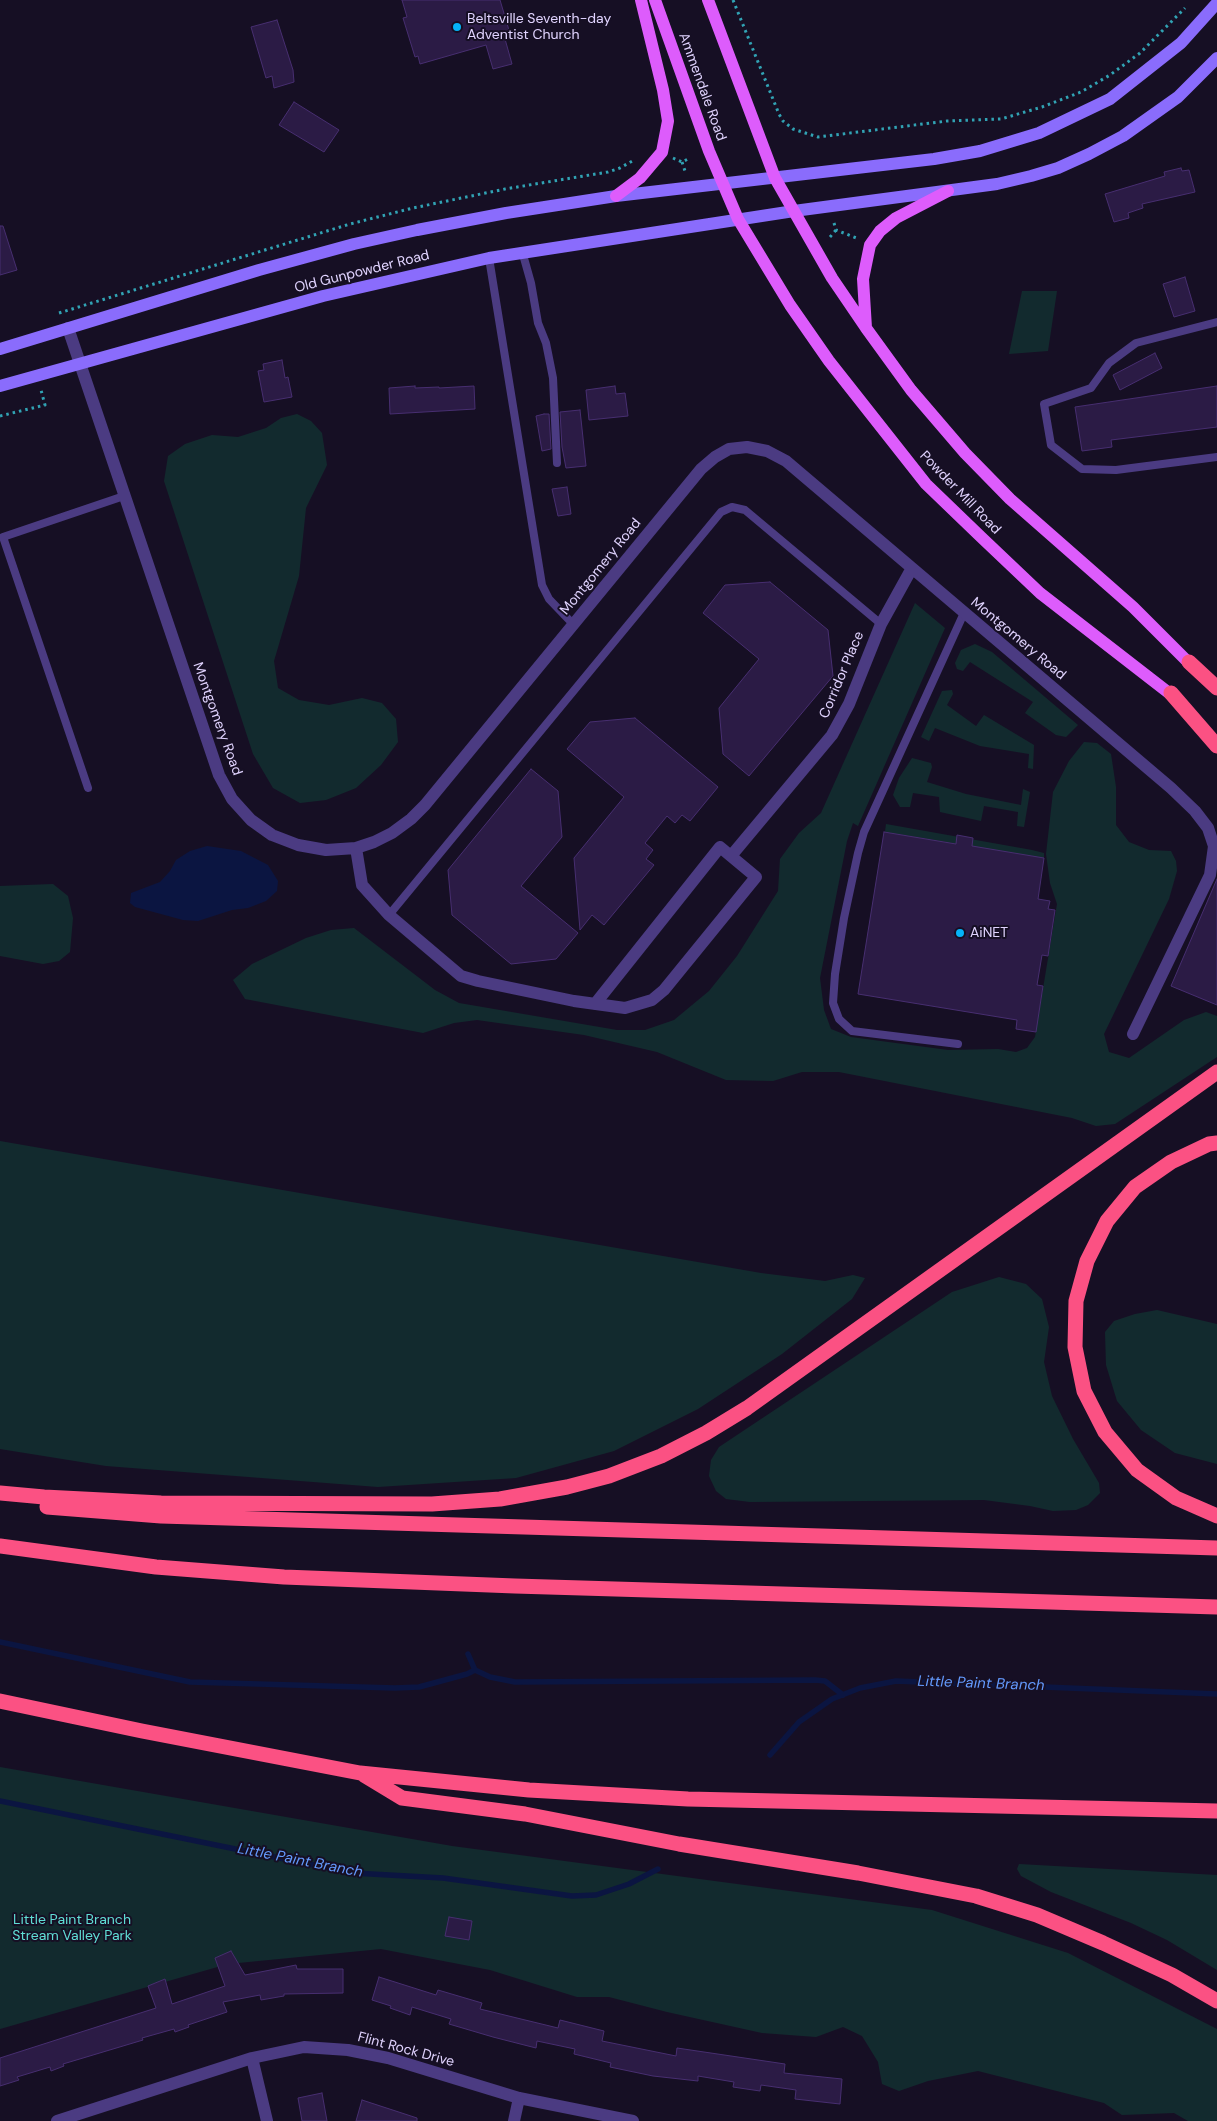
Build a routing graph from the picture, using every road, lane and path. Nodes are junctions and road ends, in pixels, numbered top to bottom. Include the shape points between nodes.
1 (641, 0) edge
2 (655, 0) edge
3 (708, 0) edge
4 (733, 0) edge
5 (1217, 3) edge
6 (1185, 8) dead end
7 (1217, 58) edge
8 (672, 157) dead end
9 (688, 160) dead end
10 (682, 162) junction
11 (687, 175) dead end
12 (775, 178) junction
13 (721, 184) junction
14 (948, 191) junction
15 (616, 196) junction
16 (794, 211) junction
17 (738, 219) junction
18 (834, 223) dead end
19 (836, 230) junction
20 (830, 237) dead end
21 (859, 239) dead end
22 (522, 251) junction
23 (489, 258) junction
24 (1217, 322) edge
25 (68, 328) junction
26 (866, 328) junction
27 (0, 349) edge
28 (80, 364) junction
29 (0, 386) edge
30 (1217, 457) edge
31 (557, 463) dead end
32 (124, 496) junction
33 (912, 568) junction
34 (964, 613) junction
35 (573, 624) junction
36 (881, 624) junction
37 (1189, 662) junction
38 (1217, 688) edge
39 (1171, 693) junction
40 (1217, 694) edge
41 (1217, 736) edge
42 (1217, 746) edge
43 (88, 788) dead end
44 (356, 848) junction
45 (731, 856) junction
46 (389, 916) junction
47 (595, 1004) junction
48 (1133, 1034) dead end
49 (958, 1044) dead end
50 (1217, 1072) edge
51 (1217, 1143) edge
52 (0, 1493) edge
53 (0, 1500) edge
54 (1217, 1516) edge
55 (0, 1546) edge
56 (1217, 1548) edge
57 (1217, 1607) edge
58 (0, 1701) edge
59 (360, 1773) junction
60 (1217, 1812) edge
61 (1217, 2001) edge
62 (252, 2058) junction
63 (519, 2098) junction
64 (61, 2120) edge
65 (267, 2121) edge
66 (514, 2121) edge
67 (633, 2121) edge

1 - 15 main road via 668,121 662,152 640,178
2 - 13 main road, Ammendale Road
3 - 12 main road
4 - 6 path via 778,114 793,129 818,137 947,121 1001,119 1042,107 1081,92 1110,75 1140,53
5 - 12 main road via 1181,43 1110,99 1039,133 980,151 934,159
7 - 14 main road via 1178,97 1153,116 1089,154 1031,176
8 - 10 path
9 - 10 path
10 - 11 path
12 - 13 main road
12 - 16 main road
13 - 15 main road, Old Gunpowder Road
13 - 17 main road, Powder Mill Road
14 - 16 main road
14 - 26 main road via 896,218 880,231 870,245 863,280
15 - 25 main road, Old Gunpowder Road via 354,244
16 - 17 main road
16 - 26 main road via 832,278
17 - 22 main road, Old Gunpowder Road
17 - 39 main road, Powder Mill Road via 818,345 926,484 1040,592
18 - 19 path
19 - 20 path
19 - 21 path
22 - 23 main road, Old Gunpowder Road
22 - 31 lane via 553,378
23 - 28 main road, Old Gunpowder Road via 324,296
23 - 35 lane via 542,585 549,599
24 - 30 lane via 1136,344 1109,363 1091,388 1044,404 1051,445 1082,469 1116,470
25 - 27 main road, Old Gunpowder Road
25 - 28 street, Montgomery Road
26 - 37 main road via 911,390 965,453 1010,499 1133,607
28 - 29 main road, Old Gunpowder Road
28 - 32 street, Montgomery Road
32 - 43 lane via 2,537
32 - 44 street, Montgomery Road via 219,775 232,799 266,830 298,845 326,850
33 - 34 street, Montgomery Road
33 - 35 street, Montgomery Road via 786,461 767,450 729,449 701,469
33 - 36 street, Corridor Place
34 - 48 street, Montgomery Road via 1171,788 1208,828 1214,846 1210,875
34 - 49 lane via 864,832 844,918 833,1003 839,1019 852,1031
35 - 44 street, Montgomery Road via 426,805 392,833
36 - 45 street, Corridor Place via 832,735
36 - 46 lane via 744,510 732,506 721,512
37 - 38 highway
37 - 40 main road
39 - 41 main road, Powder Mill Road
39 - 42 highway
44 - 46 street via 362,885
45 - 47 street via 720,847
45 - 47 street via 756,877 664,990 638,1006 625,1008
46 - 47 street via 461,976
50 - 52 highway via 747,1408 661,1456 609,1476 500,1499 432,1504 162,1503
51 - 54 highway via 1171,1162 1135,1187 1107,1220 1087,1261 1076,1300 1075,1347 1084,1391 1105,1432 1145,1476 1176,1498
53 - 56 highway via 42,1507 160,1516
55 - 57 highway via 156,1567 284,1577
58 - 59 highway
59 - 60 highway via 530,1790 688,1799
59 - 61 highway via 402,1798 525,1814 976,1896 1038,1915 1103,1942
62 - 63 street, Flint Rock Drive via 304,2047 348,2050 388,2058
62 - 64 street, Flint Rock Drive
62 - 65 street
63 - 66 street
63 - 67 street, Flint Rock Drive

